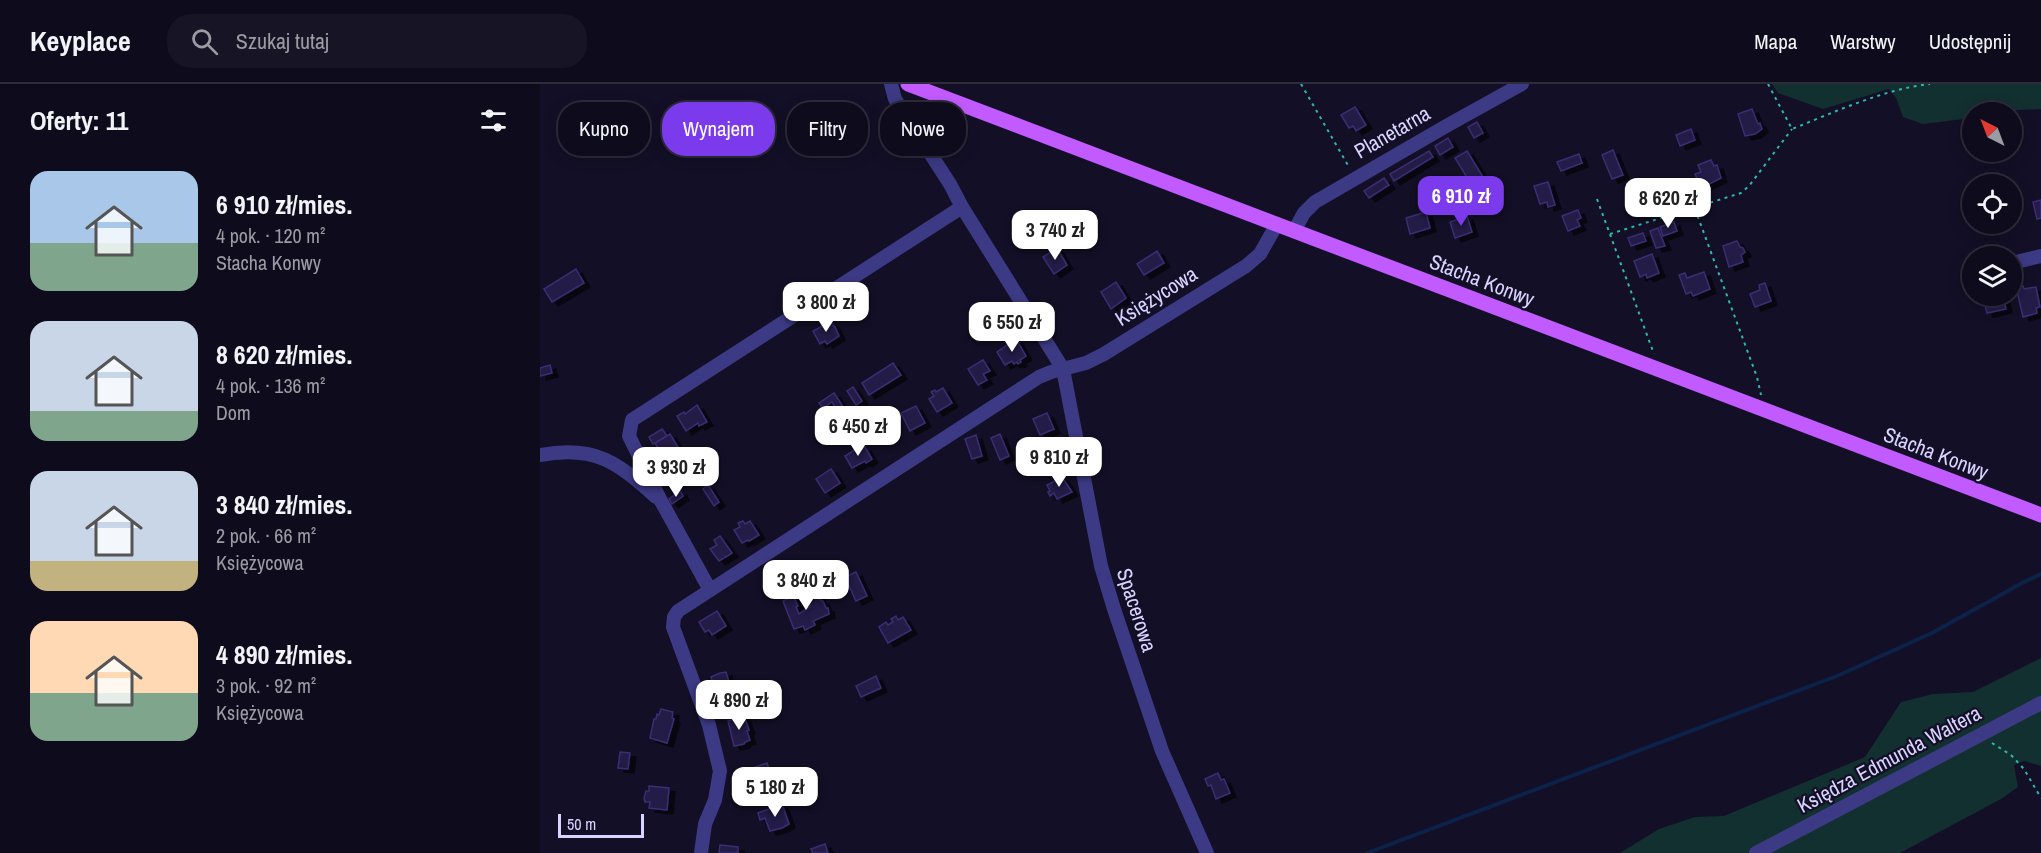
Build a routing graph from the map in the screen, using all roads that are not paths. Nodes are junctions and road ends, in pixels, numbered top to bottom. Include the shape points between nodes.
1 (891, 84) edge
2 (908, 84) edge
3 (1522, 84) edge
4 (962, 207) junction
5 (1276, 224) junction
6 (1294, 231) junction
7 (2041, 256) edge
8 (2022, 261) edge
9 (1063, 369) junction
10 (540, 454) edge
11 (661, 501) junction
12 (2041, 515) edge
13 (710, 590) junction
14 (2041, 703) edge
15 (700, 853) edge
16 (1207, 853) edge
17 (1755, 853) edge

1 - 4 street via 895,99
2 - 5 main road, Stacha Konwy
3 - 6 street, Planetarna via 1315,202
4 - 9 street
4 - 11 street via 632,420 629,436
5 - 6 main road, Stacha Konwy
5 - 9 street, Księżycowa via 1260,254 1246,266 1104,354
6 - 12 main road, Stacha Konwy
7 - 8 street
9 - 13 street, Księżycowa via 1032,381
9 - 16 street, Spacerowa via 1101,566 1162,751
10 - 11 street via 579,452 612,462
11 - 13 street
13 - 15 street, Księżycowa via 678,610 673,627 709,725 720,771
14 - 17 street, Księdza Edmunda Waltera

